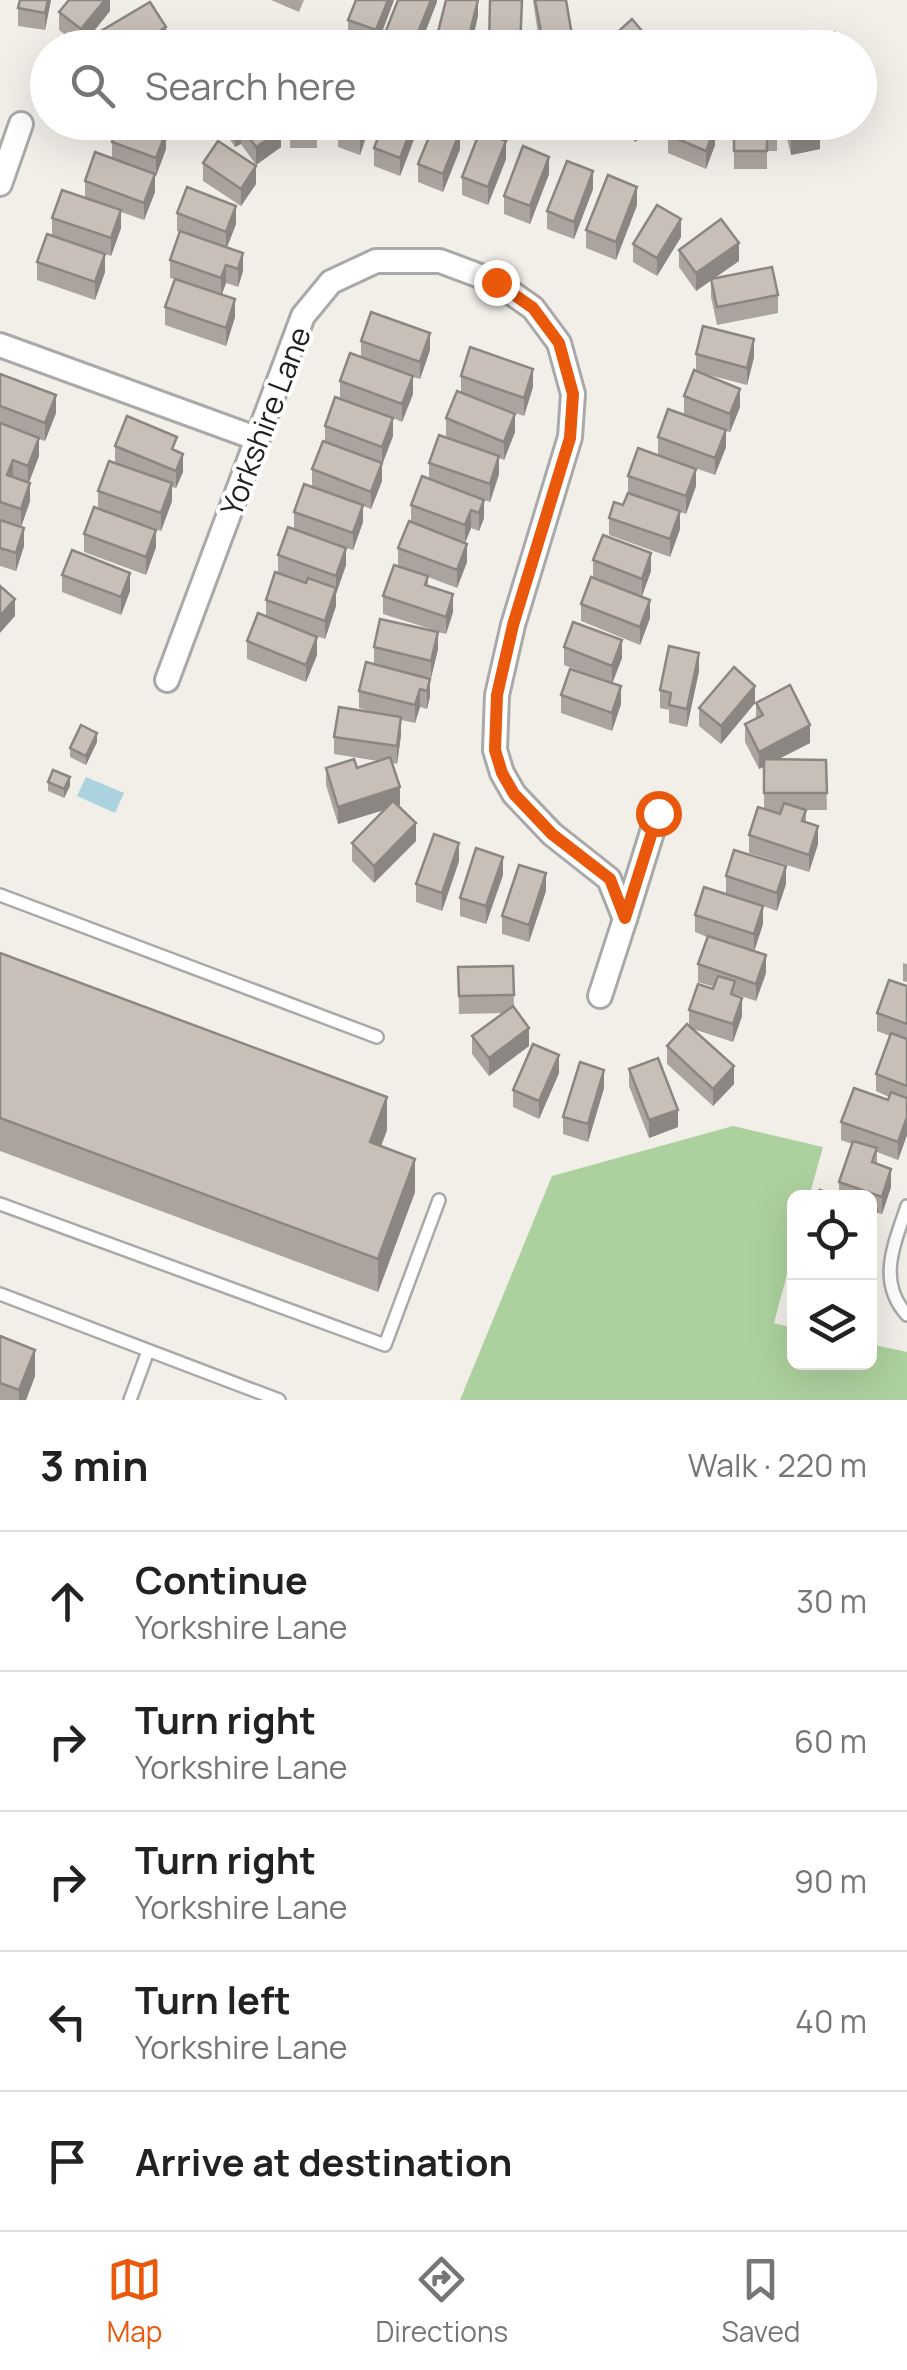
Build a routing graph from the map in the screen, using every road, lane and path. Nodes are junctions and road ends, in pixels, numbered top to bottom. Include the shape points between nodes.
1 (21, 124) dead end
2 (0, 184) edge
3 (0, 345) edge
4 (258, 439) junction
5 (168, 680) dead end
6 (658, 813) dead end
7 (0, 896) edge
8 (625, 918) junction
9 (600, 996) dead end
10 (377, 1036) dead end
11 (439, 1200) dead end
12 (0, 1204) edge
13 (907, 1206) edge
14 (0, 1294) edge
15 (907, 1314) edge
16 (148, 1351) junction
17 (130, 1400) edge
18 (279, 1400) edge

1 - 2 street
3 - 4 street
4 - 5 street, Yorkshire Lane
4 - 8 street, Yorkshire Lane via 303,316 331,282 376,260 440,260 496,282 533,308 559,343 573,394 570,438 513,625 497,695 495,750 514,794 610,879
6 - 8 street
7 - 10 lane
8 - 9 street
11 - 12 lane via 385,1344
13 - 15 lane via 889,1265 894,1295
14 - 16 lane
16 - 17 lane
16 - 18 lane

